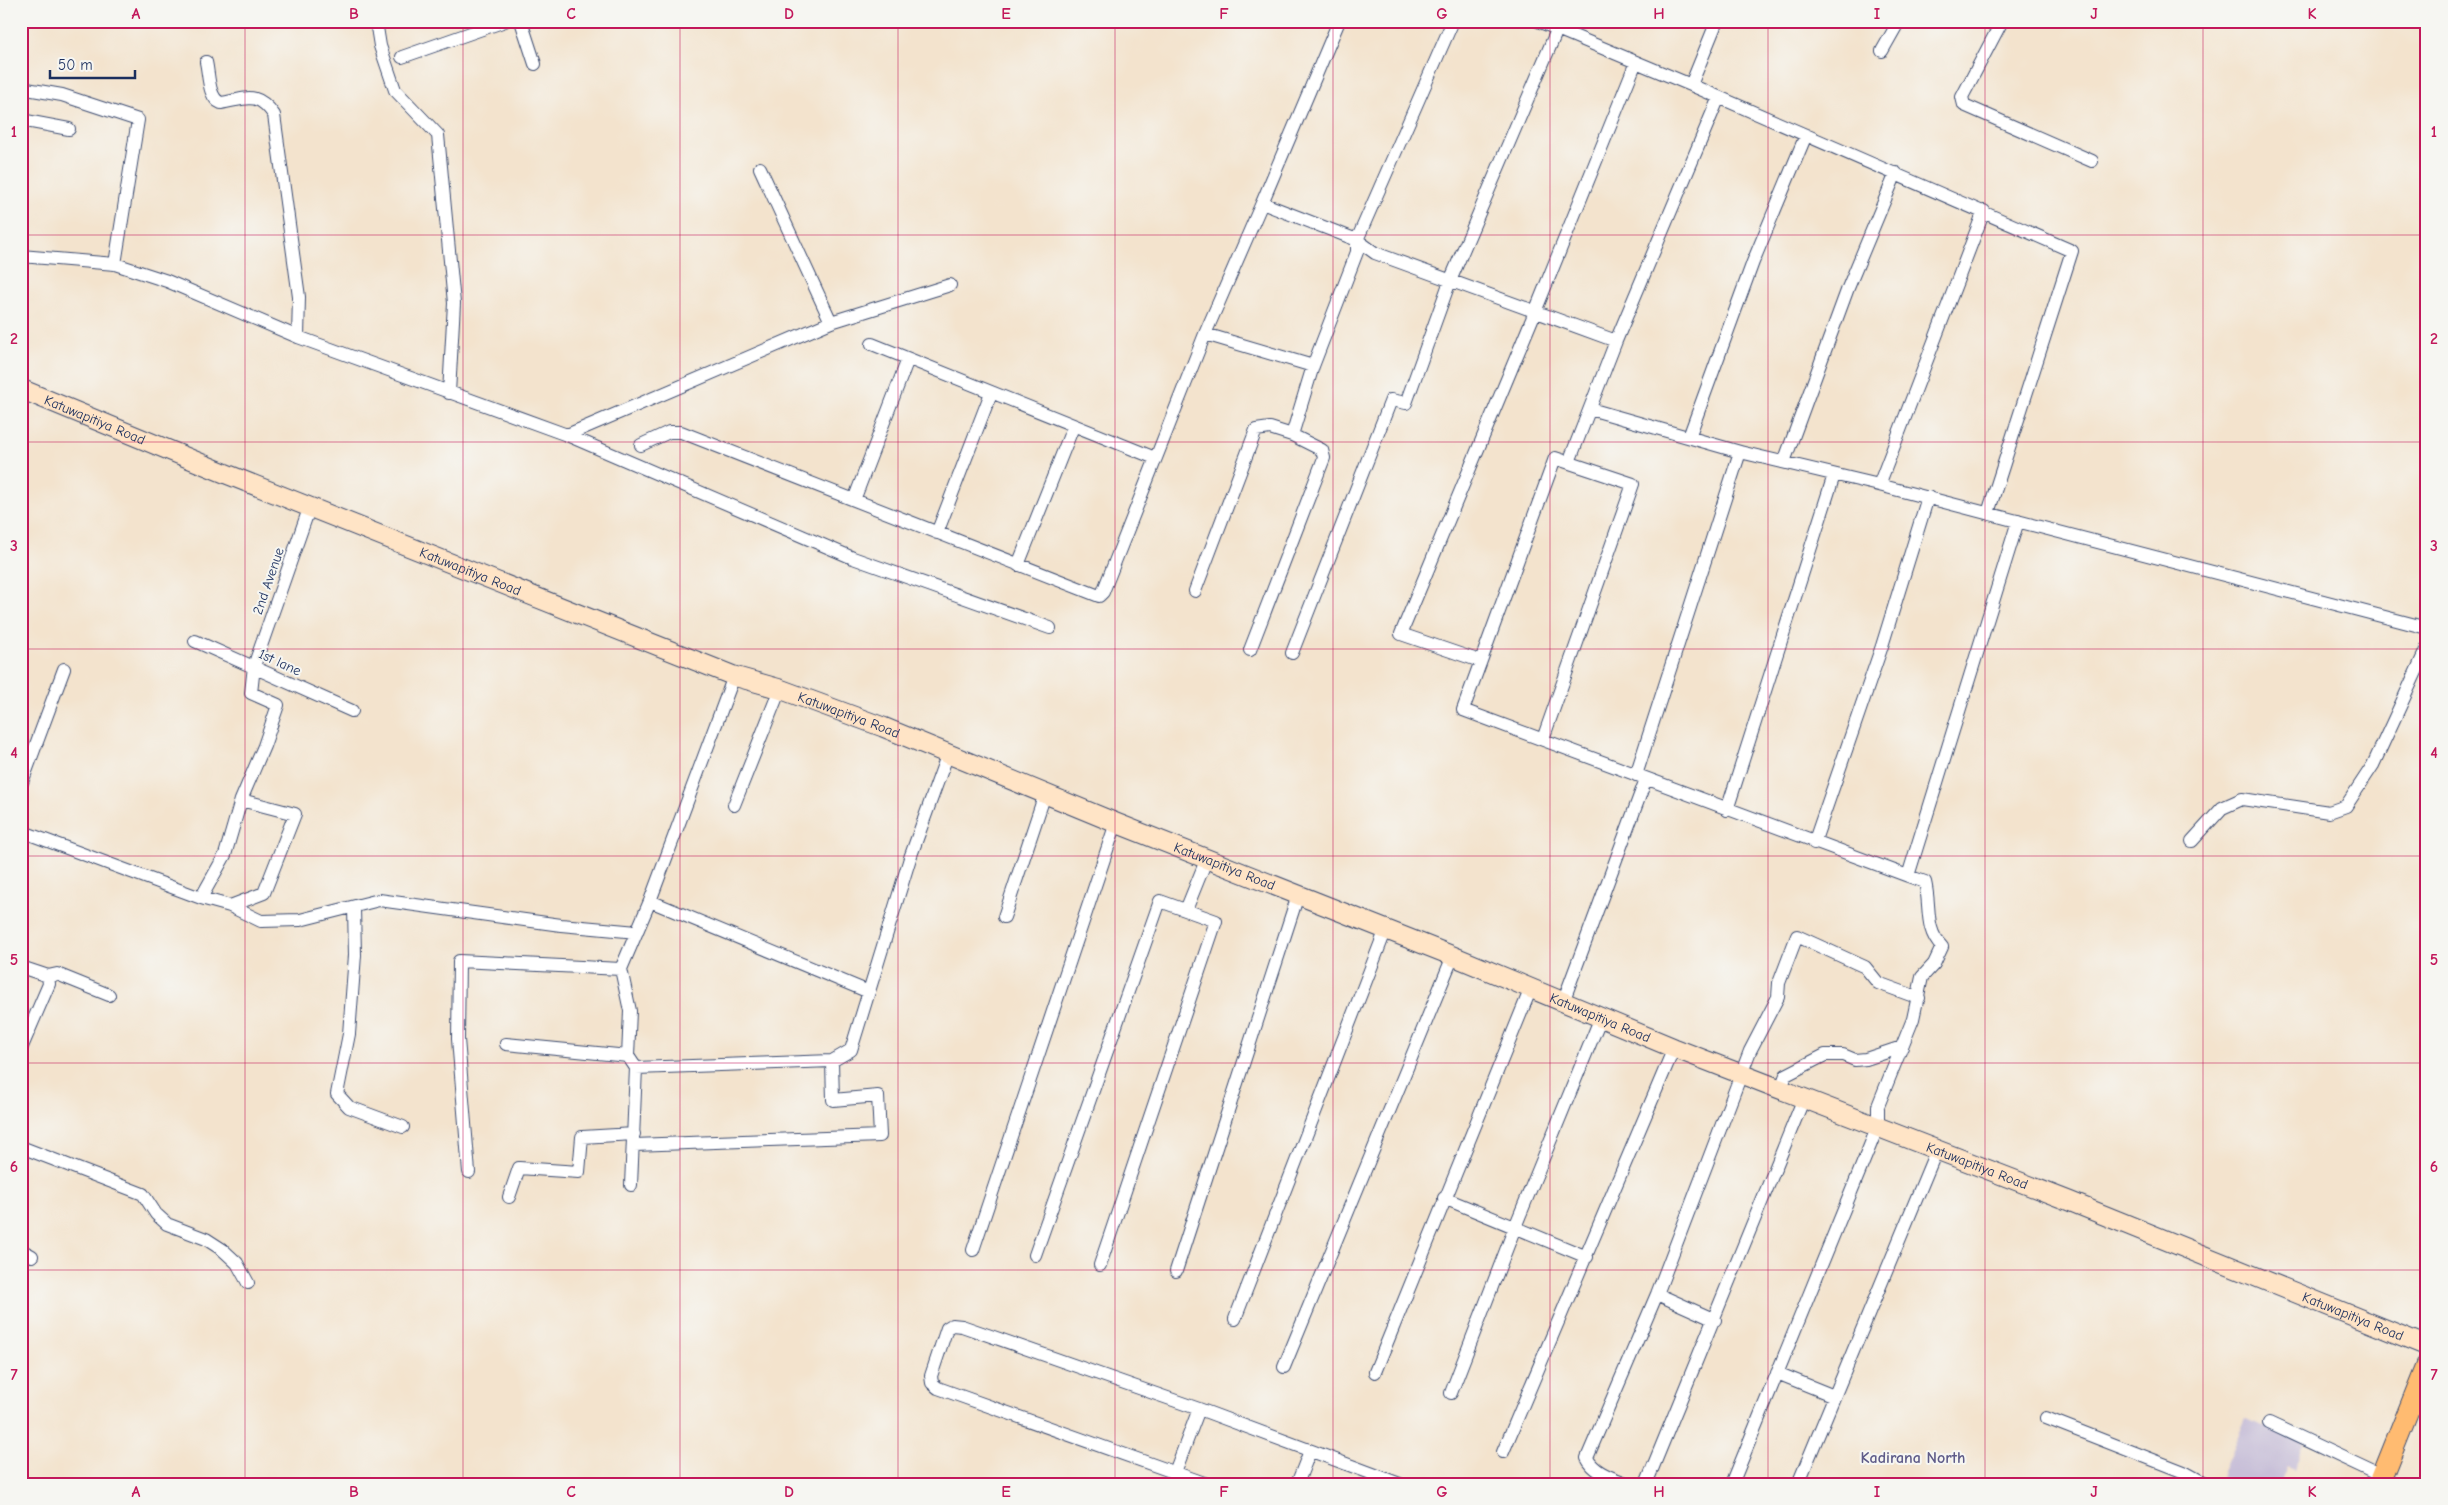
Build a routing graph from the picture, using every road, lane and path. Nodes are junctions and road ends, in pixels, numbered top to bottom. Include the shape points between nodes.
1 (376, 21) edge
2 (505, 21) edge
3 (521, 21) edge
4 (1339, 21) edge
5 (1453, 21) edge
6 (1538, 21) edge
7 (1717, 21) edge
8 (1899, 21) edge
9 (1987, 21) edge
10 (2000, 24) edge
11 (1557, 30) junction
12 (1882, 51) dead end
13 (402, 58) dead end
14 (206, 62) dead end
15 (1636, 62) junction
16 (535, 64) dead end
17 (1690, 85) junction
18 (21, 88) edge
19 (1719, 97) junction
20 (21, 120) edge
21 (69, 129) dead end
22 (1806, 135) junction
23 (2092, 161) dead end
24 (760, 168) dead end
25 (1896, 173) junction
26 (1262, 202) junction
27 (1984, 211) junction
28 (1357, 240) junction
29 (21, 256) edge
30 (114, 264) junction
31 (1450, 281) junction
32 (950, 285) dead end
33 (1535, 312) junction
34 (831, 322) junction
35 (1205, 334) junction
36 (298, 337) junction
37 (1616, 341) junction
38 (872, 344) dead end
39 (908, 359) junction
40 (1313, 366) junction
41 (21, 389) edge
42 (991, 392) junction
43 (449, 393) junction
44 (1590, 409) junction
45 (1073, 426) junction
46 (567, 435) junction
47 (1292, 435) junction
48 (1689, 437) junction
49 (641, 445) dead end
50 (1740, 452) junction
51 (1155, 458) junction
52 (1569, 462) junction
53 (1784, 462) junction
54 (1834, 475) junction
55 (1879, 485) junction
56 (1928, 498) junction
57 (854, 500) junction
58 (310, 506) junction
59 (1988, 513) junction
60 (2018, 522) junction
61 (937, 533) junction
62 (1018, 565) junction
63 (1195, 591) dead end
64 (1050, 628) dead end
65 (2427, 628) edge
66 (195, 641) dead end
67 (2427, 648) edge
68 (1250, 650) dead end
69 (1292, 653) dead end
70 (1480, 661) junction
71 (254, 666) junction
72 (64, 669) dead end
73 (734, 676) junction
74 (780, 689) junction
75 (352, 712) dead end
76 (1542, 739) junction
77 (948, 754) junction
78 (1641, 777) junction
79 (21, 785) edge
80 (1045, 794) junction
81 (241, 800) junction
82 (734, 805) dead end
83 (1726, 810) junction
84 (1116, 823) junction
85 (21, 831) edge
86 (2192, 840) dead end
87 (1814, 842) junction
88 (1207, 858) junction
89 (1908, 876) junction
90 (1298, 895) junction
91 (201, 898) junction
92 (650, 901) junction
93 (230, 906) junction
94 (354, 908) junction
95 (1186, 910) junction
96 (1004, 917) dead end
97 (1386, 929) junction
98 (637, 932) junction
99 (1453, 956) junction
100 (21, 968) edge
101 (621, 969) junction
102 (48, 976) junction
103 (1531, 988) junction
104 (869, 992) junction
105 (109, 995) dead end
106 (1919, 998) junction
107 (1563, 1002) junction
108 (1601, 1017) junction
109 (506, 1044) dead end
110 (1902, 1047) junction
111 (1674, 1048) junction
112 (21, 1049) edge
113 (628, 1056) junction
114 (832, 1061) junction
115 (636, 1068) junction
116 (1742, 1073) junction
117 (1781, 1088) junction
118 (1804, 1098) junction
119 (1878, 1126) junction
120 (403, 1127) dead end
121 (634, 1140) junction
122 (21, 1147) edge
123 (1937, 1149) junction
124 (469, 1172) dead end
125 (631, 1184) dead end
126 (509, 1197) dead end
127 (1444, 1198) junction
128 (1514, 1227) junction
129 (973, 1250) dead end
130 (1035, 1255) dead end
131 (1587, 1257) junction
132 (1100, 1265) dead end
133 (1176, 1271) dead end
134 (248, 1283) dead end
135 (1657, 1294) junction
136 (1235, 1319) dead end
137 (1715, 1320) junction
138 (2427, 1346) edge
139 (2427, 1364) edge
140 (1284, 1367) dead end
141 (1375, 1372) dead end
142 (1777, 1373) junction
143 (1452, 1393) dead end
144 (1834, 1396) junction
145 (1199, 1409) junction
146 (2046, 1418) dead end
147 (2269, 1423) dead end
148 (1310, 1451) junction
149 (1504, 1452) dead end
150 (1175, 1472) junction
151 (2380, 1480) edge
152 (1207, 1484) edge
153 (1297, 1484) edge
154 (1400, 1484) edge
155 (1628, 1484) edge
156 (1646, 1484) edge
157 (1732, 1484) edge
158 (1798, 1484) edge
159 (2206, 1484) edge

1 - 43 street via 380,46 395,90 438,135 454,303
2 - 13 street
3 - 16 street
4 - 26 street
5 - 28 street
6 - 11 street
7 - 17 street
8 - 12 street
9 - 10 street
10 - 23 street via 1962,97 1964,105
11 - 15 street
11 - 31 street
14 - 36 street via 216,101 221,103 252,97 266,102 274,115 300,297
15 - 17 street
15 - 33 street
17 - 19 street
18 - 30 street via 62,95 138,120
19 - 22 street
19 - 37 street
20 - 21 street
22 - 25 street
22 - 48 street via 1753,262
24 - 34 street
25 - 27 street
25 - 53 street via 1848,288
26 - 28 street
26 - 35 street
27 - 55 street
27 - 59 street via 2072,251
28 - 31 street via 1375,253
28 - 40 street via 1357,252
29 - 30 street
30 - 36 street via 168,281
31 - 33 street
31 - 69 street via 1406,403 1391,400
32 - 34 street
33 - 37 street
33 - 70 street via 1401,634
34 - 46 street
35 - 40 street
35 - 51 street
36 - 43 street
37 - 44 street
38 - 39 street
39 - 42 street
39 - 57 street
40 - 47 street
41 - 58 street, Katuwapitiya Road
42 - 45 street
42 - 61 street
43 - 46 street
44 - 48 street
44 - 52 street
45 - 51 street
45 - 62 street
46 - 64 street via 853,558
47 - 63 street via 1270,428 1256,430
47 - 68 street via 1322,450 1324,458
48 - 50 street
49 - 57 street via 669,432 681,432
50 - 53 street
50 - 78 street
51 - 62 street via 1099,596
52 - 70 street via 1555,458
52 - 76 street via 1633,484
53 - 54 street
54 - 55 street
54 - 83 street
55 - 56 street
56 - 59 street
56 - 87 street via 1882,646
57 - 61 street
58 - 71 street, 2nd Avenue
58 - 73 street, Katuwapitiya Road
59 - 60 street
60 - 65 street
60 - 89 street
61 - 62 street
66 - 71 street, 1st lane
67 - 86 street via 2373,765 2346,806 2329,812 2242,799 2222,808
70 - 76 street via 1463,710
71 - 75 street, 1st lane
71 - 81 street, 2nd Avenue via 251,693 278,705
72 - 79 street
73 - 74 street, Katuwapitiya Road
73 - 92 street
74 - 77 street, Katuwapitiya Road
74 - 82 street
76 - 78 street
77 - 80 street, Katuwapitiya Road
77 - 104 street via 910,858
78 - 83 street
78 - 107 street
80 - 84 street, Katuwapitiya Road
80 - 96 street
81 - 91 street via 225,855
81 - 93 street via 295,814 264,893
83 - 87 street
84 - 88 street, Katuwapitiya Road
84 - 129 street
85 - 91 street
87 - 89 street
88 - 90 street, Katuwapitiya Road
88 - 95 street
89 - 106 street via 1926,882 1930,900 1928,921 1935,940 1942,947 1934,964 1922,977
90 - 97 street, Katuwapitiya Road
90 - 133 street
91 - 93 street
92 - 98 street
92 - 104 street
93 - 94 street via 261,921 300,920
94 - 98 street via 379,900
94 - 120 street via 355,955 349,1034 337,1094 349,1107
95 - 130 street via 1160,900
95 - 132 street via 1216,921
97 - 99 street, Katuwapitiya Road
97 - 136 street
98 - 101 street
99 - 103 street, Katuwapitiya Road
99 - 140 street
100 - 102 street
101 - 113 street via 630,1011
101 - 124 street via 459,961 458,1039
102 - 105 street via 57,974
102 - 112 street via 48,984
103 - 107 street, Katuwapitiya Road
103 - 127 street
104 - 114 street via 851,1050
106 - 110 street
106 - 116 street via 1878,983 1865,967 1797,936 1779,983 1778,997
107 - 108 street, Katuwapitiya Road
108 - 111 street, Katuwapitiya Road
108 - 128 street
109 - 113 street
110 - 117 street via 1855,1060 1843,1055 1825,1055 1786,1076
110 - 119 street via 1878,1106
111 - 116 street, Katuwapitiya Road
111 - 131 street
113 - 115 street
114 - 115 street
114 - 121 street via 833,1100 878,1096 880,1136
115 - 121 street
116 - 117 street, Katuwapitiya Road
116 - 135 street
117 - 118 street, Katuwapitiya Road
118 - 119 street, Katuwapitiya Road
118 - 137 street
119 - 123 street, Katuwapitiya Road
119 - 142 street
121 - 125 street
121 - 126 street via 582,1137 580,1172 519,1168
122 - 134 street via 143,1194 167,1224 206,1239 223,1250 237,1263
123 - 138 street, Katuwapitiya Road
123 - 144 street
127 - 128 street
127 - 141 street
128 - 131 street
128 - 143 street
131 - 149 street
135 - 137 street
135 - 155 street via 1587,1458 1591,1466
137 - 156 street
139 - 151 main road
142 - 144 street
142 - 157 street
144 - 158 street
145 - 148 street
145 - 150 street
145 - 150 street via 962,1326 952,1325 944,1334 931,1376 932,1383 938,1388
146 - 159 street via 2184,1472
147 - 151 street
148 - 153 street
148 - 154 street
150 - 152 street

